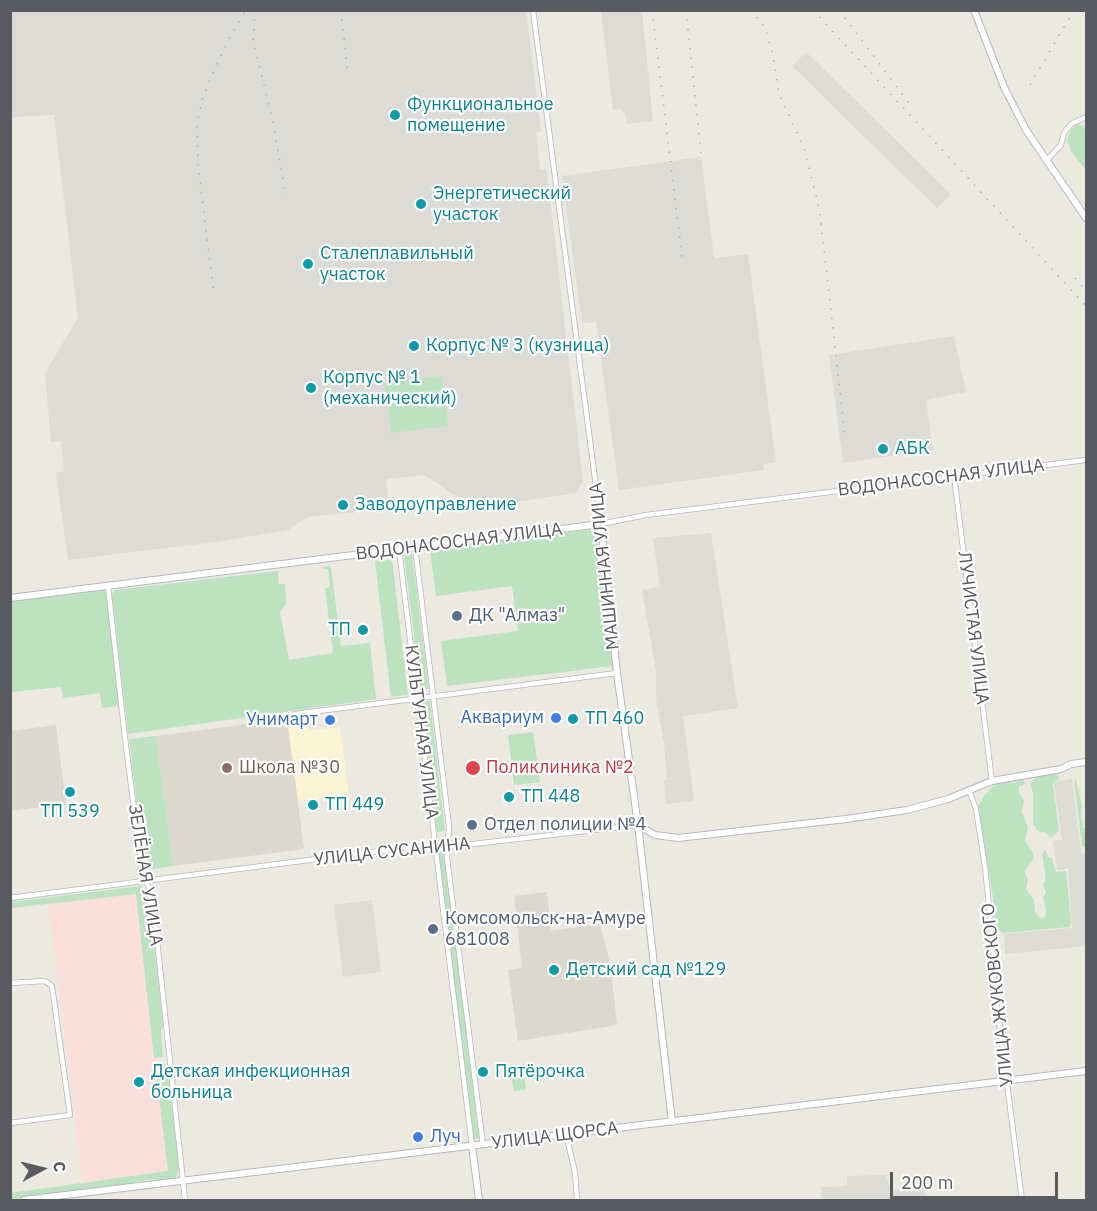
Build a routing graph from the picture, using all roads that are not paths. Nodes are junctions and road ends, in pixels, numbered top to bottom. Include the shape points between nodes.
1 (533, 10) edge
2 (974, 10) edge
3 (1086, 117) edge
4 (1047, 160) junction
5 (1086, 218) edge
6 (1086, 460) edge
7 (954, 476) junction
8 (601, 524) junction
9 (415, 547) junction
10 (399, 549) junction
11 (108, 586) junction
12 (10, 598) edge
13 (617, 673) junction
14 (434, 696) junction
15 (417, 698) junction
16 (295, 714) dead end
17 (1086, 762) edge
18 (992, 781) junction
19 (969, 790) junction
20 (638, 825) junction
21 (435, 844) junction
22 (447, 847) junction
23 (145, 882) junction
24 (10, 898) edge
25 (10, 983) edge
26 (1086, 1071) edge
27 (1008, 1081) junction
28 (672, 1122) junction
29 (10, 1123) edge
30 (566, 1135) junction
31 (483, 1145) junction
32 (472, 1146) junction
33 (183, 1181) junction
34 (24, 1200) edge
35 (185, 1200) edge
36 (479, 1200) edge
37 (577, 1200) edge
38 (1022, 1200) edge

1 - 8 street, МАШИННАЯ УЛИЦА
2 - 4 street via 1004,87
3 - 4 street via 1071,124 1061,145
4 - 5 street
6 - 7 street, ВОДОНАСОСНАЯ УЛИЦА
7 - 8 street, ВОДОНАСОСНАЯ УЛИЦА
7 - 18 street, ЛУЧИСТАЯ УЛИЦА
8 - 9 street, ВОДОНАСОСНАЯ УЛИЦА
8 - 13 street, МАШИННАЯ УЛИЦА
9 - 10 street, ВОДОНАСОСНАЯ УЛИЦА
9 - 14 street, КУЛЬТУРНАЯ УЛИЦА
10 - 11 street, ВОДОНАСОСНАЯ УЛИЦА
10 - 15 street, КУЛЬТУРНАЯ УЛИЦА
11 - 12 street, ВОДОНАСОСНАЯ УЛИЦА
11 - 23 street, ЗЕЛЁНАЯ УЛИЦА
13 - 14 street
13 - 20 street, МАШИННАЯ УЛИЦА
14 - 15 street
14 - 22 street, КУЛЬТУРНАЯ УЛИЦА via 449,826
15 - 16 street
15 - 21 street, КУЛЬТУРНАЯ УЛИЦА
17 - 18 street, УЛИЦА СУСАНИНА
18 - 19 street, УЛИЦА СУСАНИНА
19 - 20 street, УЛИЦА СУСАНИНА via 907,810 678,838 655,835
19 - 27 street, УЛИЦА ЖУКОВСКОГО via 985,867 994,983
20 - 22 street, УЛИЦА СУСАНИНА
20 - 28 street, МАШИННАЯ УЛИЦА
21 - 22 street, УЛИЦА СУСАНИНА
21 - 23 street, УЛИЦА СУСАНИНА
21 - 32 street, КУЛЬТУРНАЯ УЛИЦА
22 - 31 street, КУЛЬТУРНАЯ УЛИЦА
23 - 24 street, УЛИЦА СУСАНИНА
23 - 33 street, ЗЕЛЁНАЯ УЛИЦА via 152,894
25 - 29 street via 50,982 70,1115
26 - 27 street, УЛИЦА ЩОРСА
27 - 28 street, УЛИЦА ЩОРСА
27 - 38 street, УЛИЦА ЖУКОВСКОГО
28 - 30 street, УЛИЦА ЩОРСА
30 - 31 street, УЛИЦА ЩОРСА
30 - 37 street
31 - 32 street, УЛИЦА ЩОРСА
32 - 33 street, УЛИЦА ЩОРСА
32 - 36 street, КУЛЬТУРНАЯ УЛИЦА
33 - 34 street, УЛИЦА ЩОРСА
33 - 35 street, ЗЕЛЁНАЯ УЛИЦА

